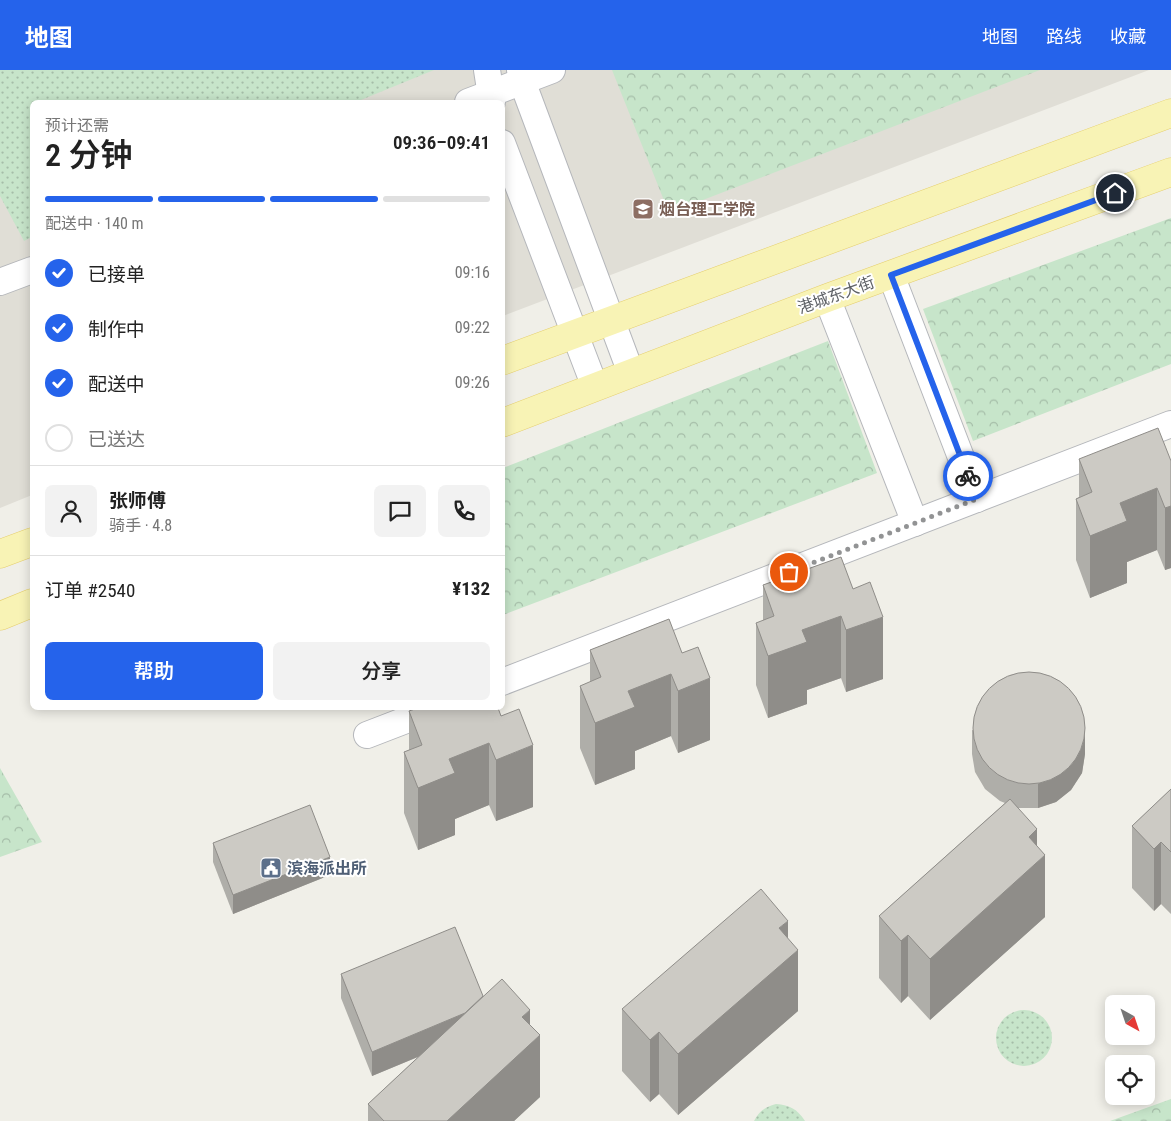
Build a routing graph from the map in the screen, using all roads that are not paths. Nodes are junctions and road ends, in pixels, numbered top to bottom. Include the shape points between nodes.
1 (552, 70) edge
2 (521, 76) edge
3 (485, 92) edge
4 (1171, 113) edge
5 (505, 151) edge
6 (1171, 172) edge
7 (30, 271) edge
8 (891, 275) junction
9 (0, 282) edge
10 (827, 298) junction
11 (611, 320) junction
12 (575, 333) junction
13 (505, 360) edge
14 (631, 373) junction
15 (595, 387) junction
16 (505, 422) edge
17 (1171, 424) edge
18 (977, 499) junction
19 (915, 523) junction
20 (30, 543) edge
21 (0, 554) edge
22 (30, 604) edge
23 (0, 616) edge
24 (505, 681) edge
25 (432, 710) edge
26 (367, 735) dead end

1 - 2 street
2 - 3 street
2 - 11 street
4 - 11 main road
5 - 12 street
6 - 8 main road, 港城东大街
7 - 9 street
8 - 10 main road, 港城东大街
8 - 18 street
10 - 14 main road, 港城东大街
10 - 19 street
11 - 12 main road
11 - 14 street
12 - 13 main road
12 - 15 street
14 - 15 main road, 港城东大街
15 - 16 main road, 港城东大街
17 - 18 street
18 - 19 street
19 - 24 street
20 - 21 main road
22 - 23 main road
25 - 26 street

